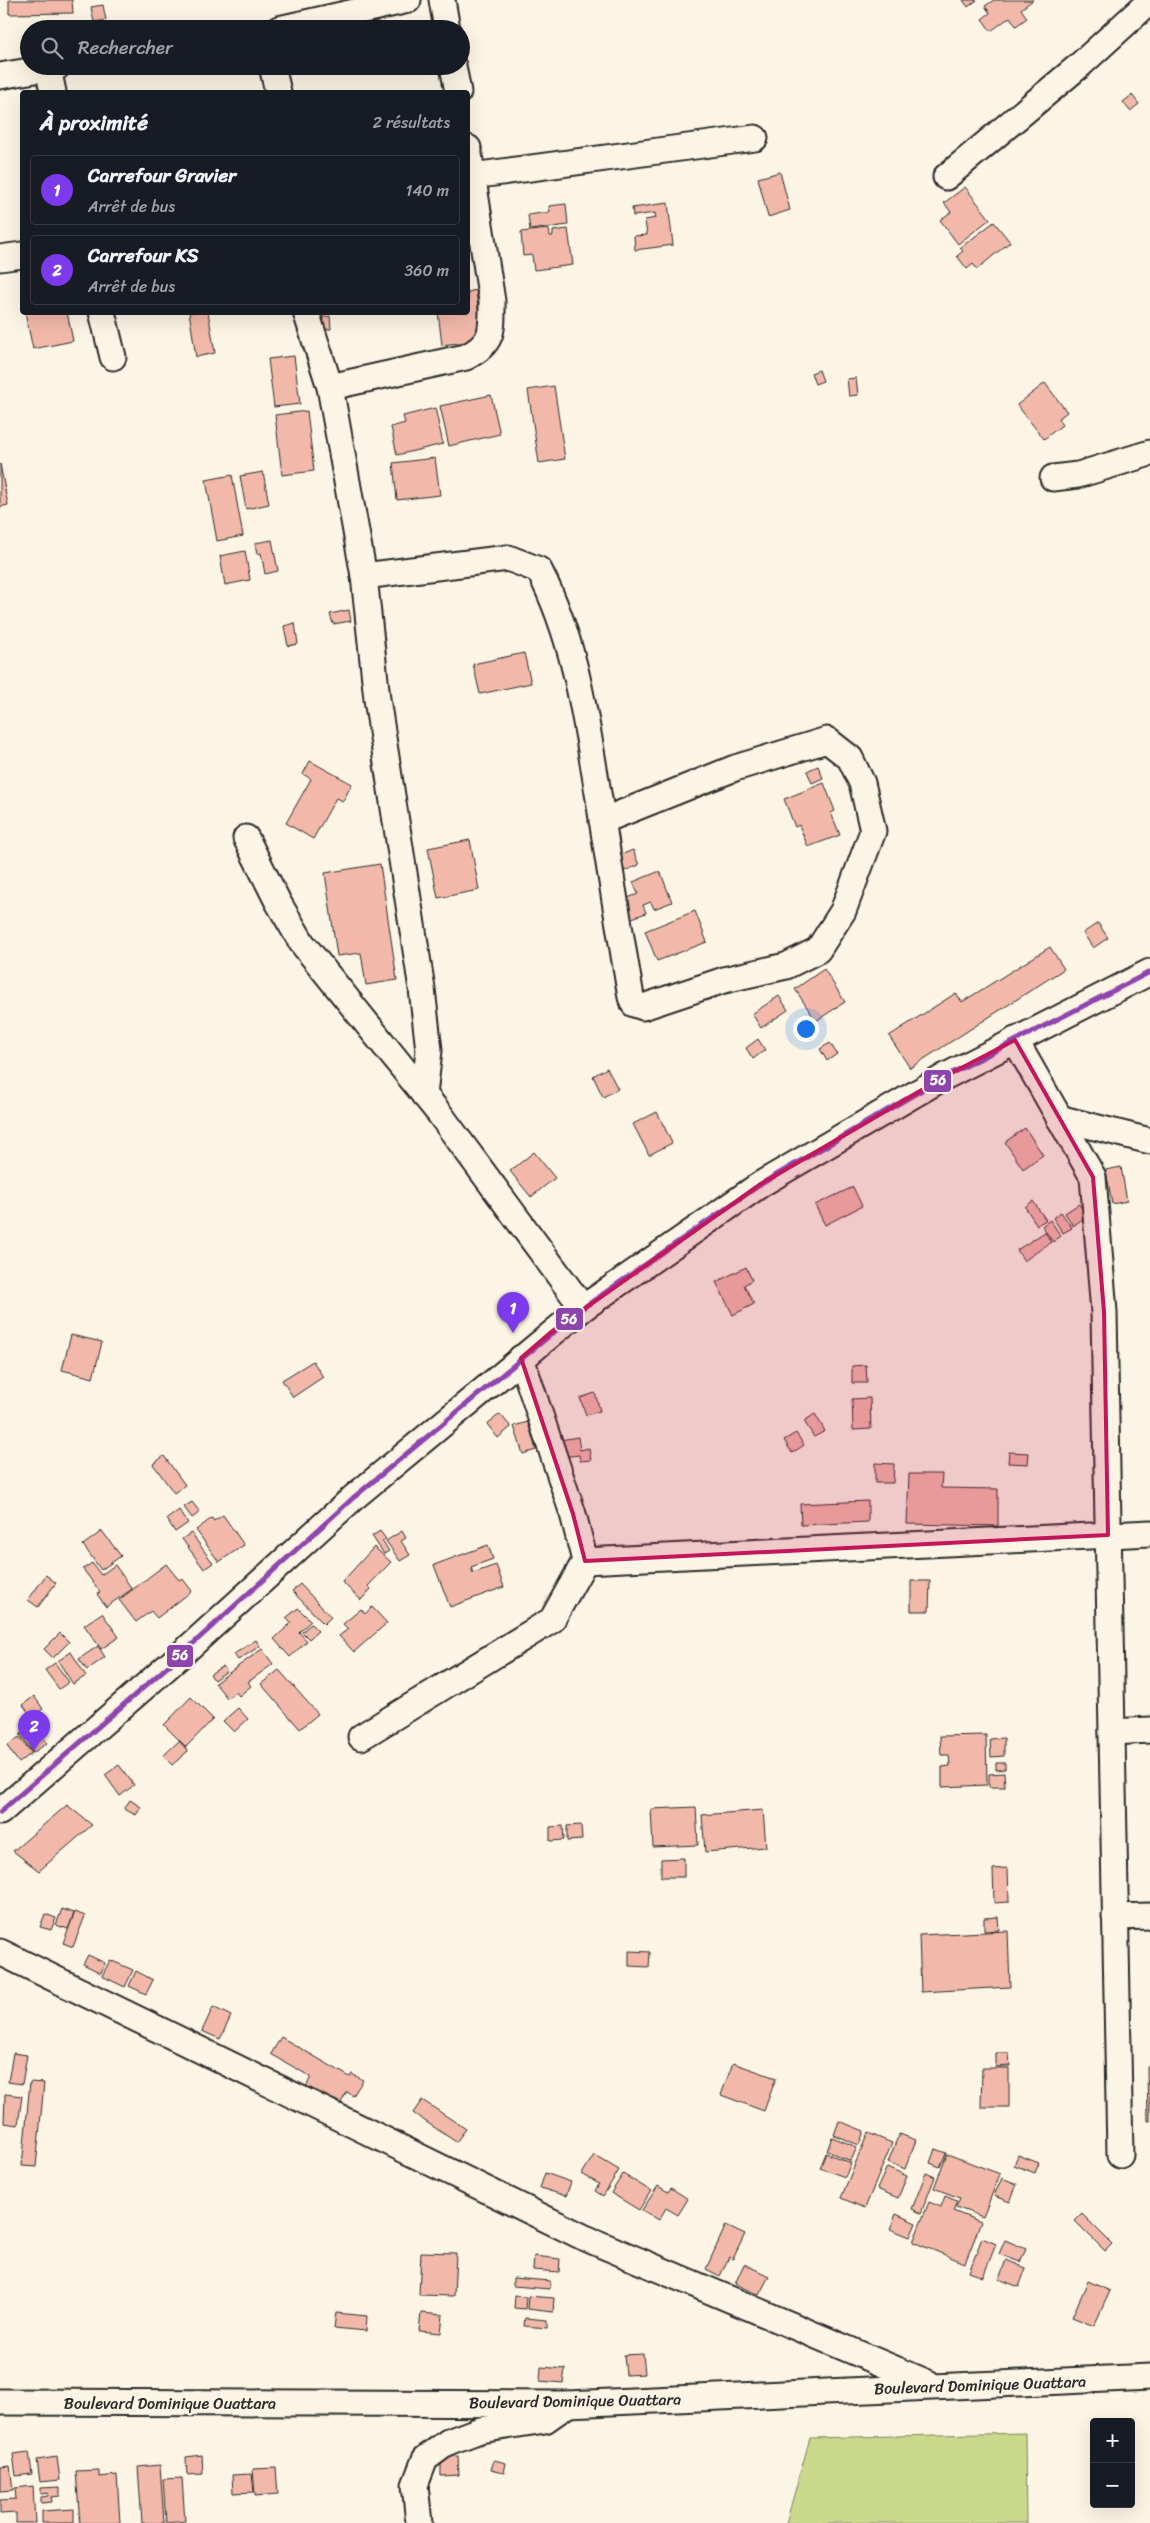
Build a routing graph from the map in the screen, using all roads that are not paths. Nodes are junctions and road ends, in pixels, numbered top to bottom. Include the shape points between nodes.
1 (408, 0) edge
2 (442, 0) edge
3 (1150, 1) edge
4 (319, 20) edge
5 (445, 20) edge
6 (20, 73) edge
7 (53, 75) edge
8 (274, 75) edge
9 (455, 75) edge
10 (0, 76) edge
11 (54, 90) edge
12 (278, 90) edge
13 (458, 90) edge
14 (755, 138) dead end
15 (470, 162) edge
16 (472, 176) junction
17 (946, 177) dead end
18 (20, 255) edge
19 (0, 258) edge
20 (103, 315) edge
21 (307, 315) edge
22 (113, 357) dead end
23 (330, 387) junction
24 (1150, 453) edge
25 (1053, 478) dead end
26 (364, 576) junction
27 (602, 821) junction
28 (246, 838) dead end
29 (1150, 972) edge
30 (1015, 1040) junction
31 (424, 1095) junction
32 (1059, 1118) junction
33 (1150, 1141) edge
34 (583, 1308) junction
35 (520, 1358) junction
36 (1150, 1533) edge
37 (1108, 1535) junction
38 (584, 1561) junction
39 (1150, 1730) edge
40 (1112, 1732) junction
41 (361, 1737) dead end
42 (2, 1806) edge
43 (1150, 1916) edge
44 (1116, 1917) junction
45 (0, 1952) edge
46 (1120, 2154) dead end
47 (1150, 2377) edge
48 (933, 2385) junction
49 (0, 2402) edge
50 (568, 2404) junction
51 (419, 2523) edge

1 - 4 street
2 - 5 street
3 - 17 street via 1080,65
6 - 10 street
7 - 11 street
8 - 12 street
9 - 13 street
14 - 16 street
15 - 16 street
16 - 23 street via 492,301 489,340 480,351 466,357
18 - 19 street
20 - 22 street
21 - 23 street
23 - 26 street
24 - 25 street via 1078,475
26 - 27 street via 508,558 539,570 554,600 582,691
26 - 31 street via 377,699 422,989 429,1050
27 - 27 street via 735,768 827,740 850,758 862,783 872,831 843,911 818,950 786,966 724,980 643,1007 634,1004 631,998
28 - 31 street via 302,943
29 - 30 street
30 - 32 street
30 - 34 street via 944,1077 761,1184
31 - 34 street
32 - 33 street
32 - 37 street via 1093,1177 1104,1312
34 - 35 street
35 - 38 street via 574,1514
35 - 42 street via 353,1498 174,1661
36 - 37 street
37 - 38 street
37 - 40 street
38 - 41 street via 552,1620
39 - 40 street
40 - 44 street
43 - 44 street
44 - 46 street
45 - 48 street via 583,2237
47 - 48 street, Boulevard Dominique Ouattara
48 - 50 street, Boulevard Dominique Ouattara
49 - 50 street, Boulevard Dominique Ouattara
50 - 51 street via 546,2420 480,2430 448,2442 426,2459 415,2485

